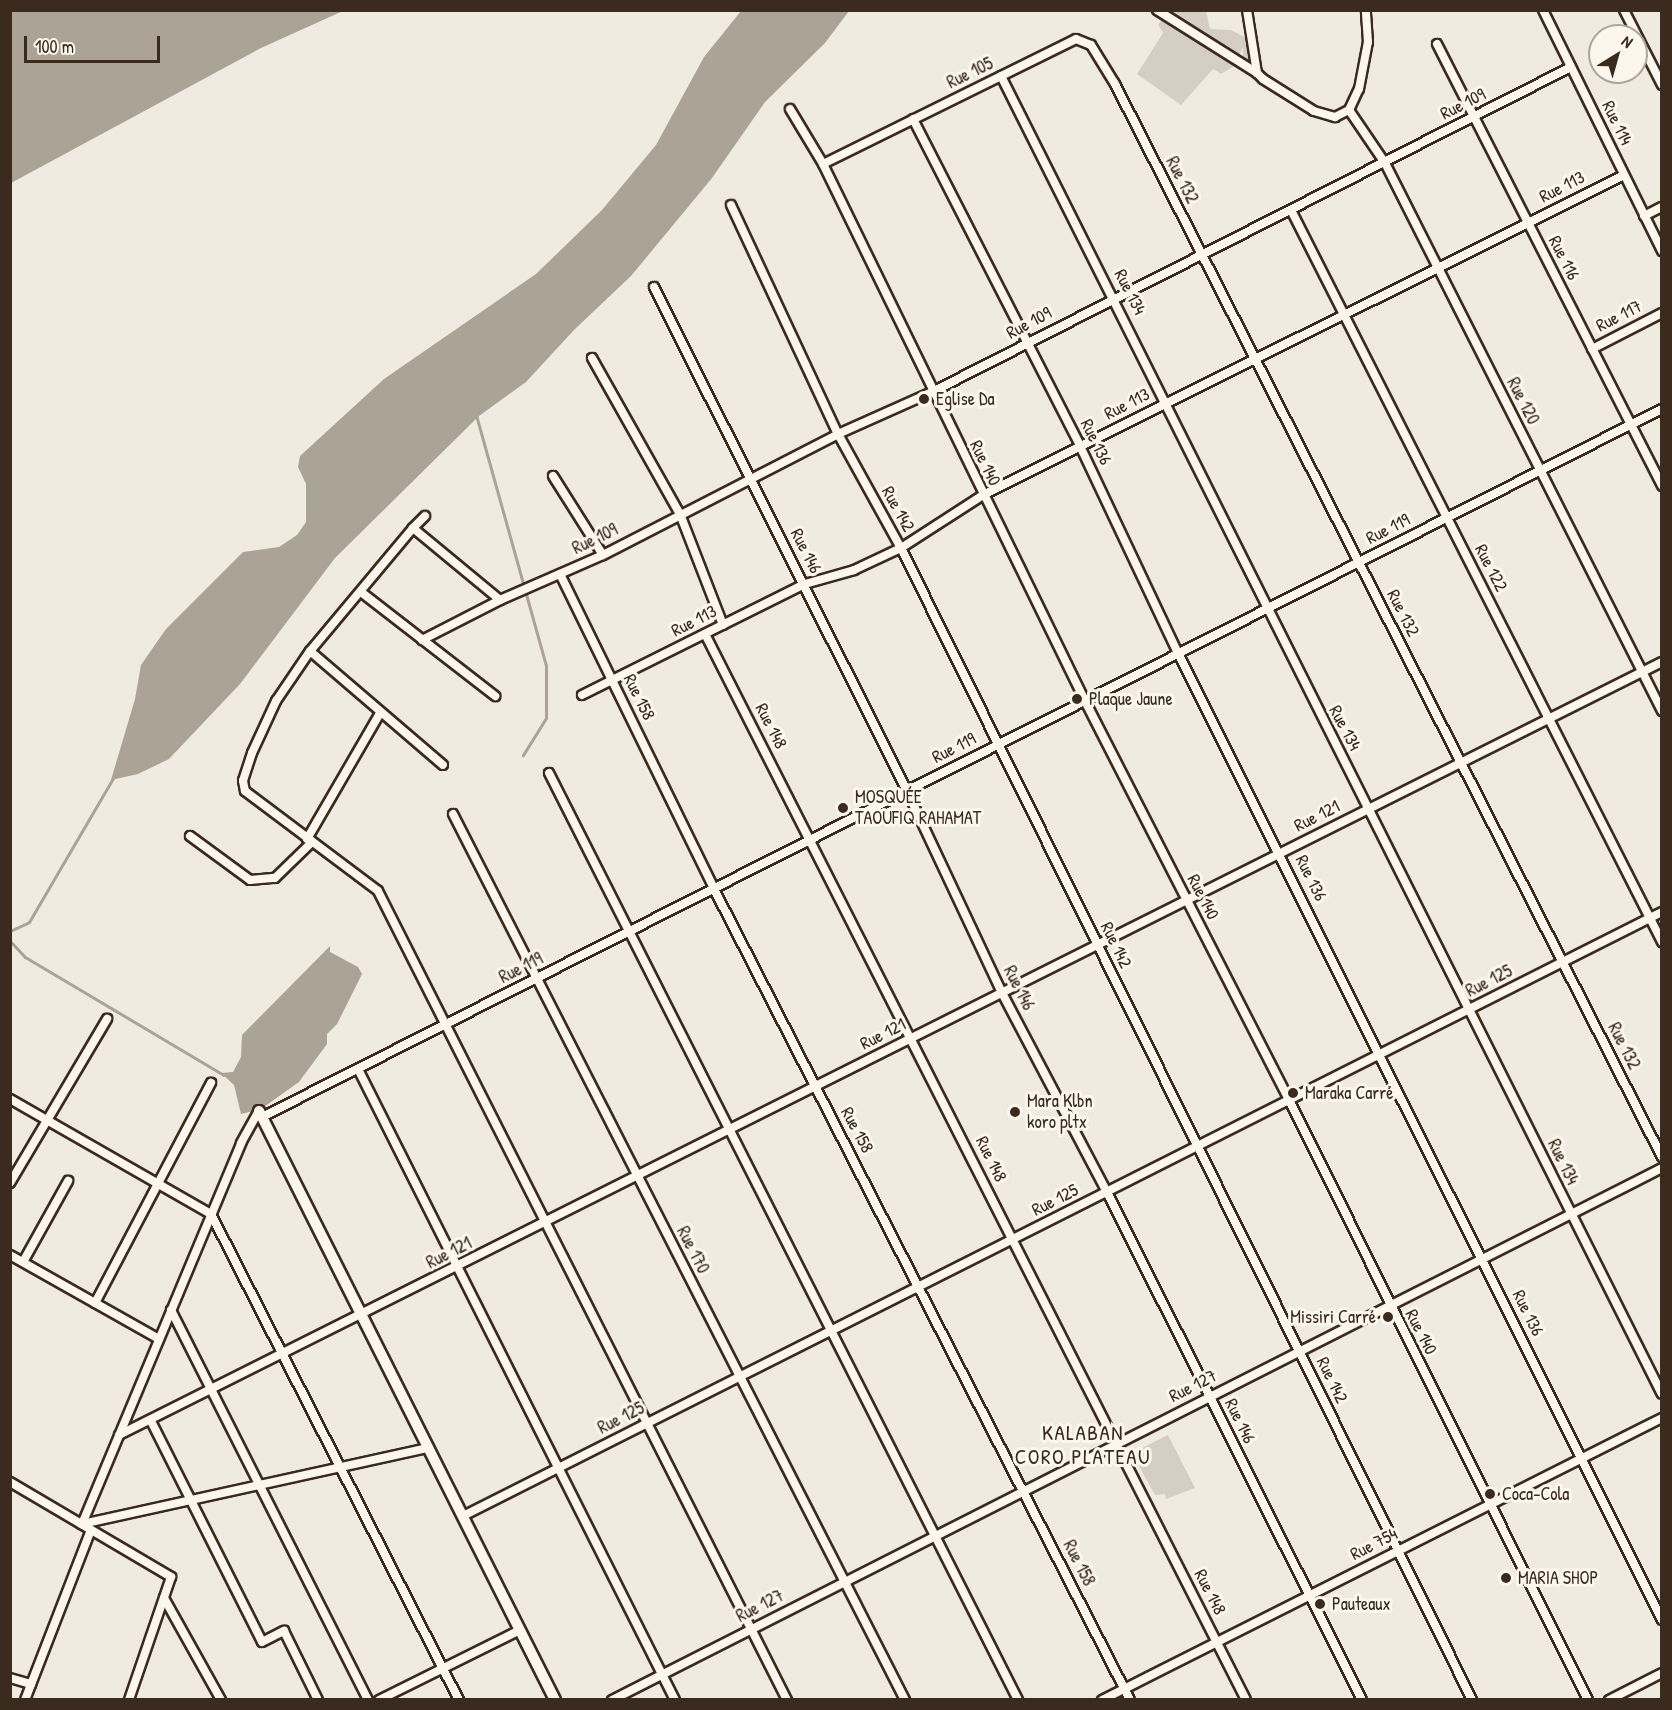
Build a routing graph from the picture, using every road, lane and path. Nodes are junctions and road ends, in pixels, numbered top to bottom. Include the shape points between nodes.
1 (1157, 10) edge
2 (1247, 10) edge
3 (1366, 10) edge
4 (1543, 10) edge
5 (1623, 10) edge
6 (1437, 45) dead end
7 (1571, 67) junction
8 (1257, 73) junction
9 (1001, 76) junction
10 (1115, 84) joint
11 (1662, 85) edge
12 (790, 109) dead end
13 (1349, 110) junction
14 (1474, 117) junction
15 (913, 119) junction
16 (1385, 163) junction
17 (823, 164) junction
18 (1624, 174) junction
19 (731, 205) dead end
20 (1662, 207) edge
21 (1291, 210) junction
22 (1644, 216) junction
23 (1527, 223) junction
24 (1662, 251) edge
25 (1201, 252) junction
26 (1438, 267) junction
27 (654, 287) dead end
28 (1113, 297) junction
29 (1662, 313) edge
30 (1346, 314) junction
31 (1027, 344) junction
32 (1592, 349) junction
33 (592, 358) dead end
34 (1255, 359) junction
35 (932, 392) junction
36 (1167, 403) junction
37 (1662, 409) edge
38 (1630, 424) junction
39 (838, 434) junction
40 (1080, 447) junction
41 (1540, 470) junction
42 (553, 476) dead end
43 (750, 479) junction
44 (1662, 486) edge
45 (983, 495) junction
46 (680, 514) junction
47 (425, 516) dead end
48 (1447, 517) junction
49 (413, 528) junction
50 (901, 548) junction
51 (603, 555) junction
52 (1359, 562) junction
53 (560, 574) junction
54 (805, 584) junction
55 (361, 592) junction
56 (500, 600) junction
57 (1265, 609) junction
58 (723, 625) junction
59 (705, 634) junction
60 (422, 640) junction
61 (310, 651) junction
62 (1178, 653) junction
63 (1662, 662) edge
64 (1642, 672) junction
65 (612, 680) junction
66 (582, 695) dead end
67 (495, 696) dead end
68 (1085, 701) junction
69 (1662, 711) edge
70 (380, 713) junction
71 (1549, 718) junction
72 (999, 744) junction
73 (1461, 762) junction
74 (443, 765) dead end
75 (549, 773) dead end
76 (907, 791) junction
77 (1369, 809) junction
78 (453, 814) dead end
79 (190, 836) dead end
80 (810, 840) junction
81 (310, 841) junction
82 (1281, 853) junction
83 (714, 889) junction
84 (1186, 901) junction
85 (1662, 912) edge
86 (1650, 918) junction
87 (629, 932) junction
88 (1662, 942) edge
89 (1098, 945) junction
90 (1563, 962) junction
91 (538, 978) junction
92 (1002, 993) junction
93 (1469, 1010) junction
94 (107, 1019) dead end
95 (445, 1025) junction
96 (913, 1038) junction
97 (1381, 1054) junction
98 (358, 1069) junction
99 (212, 1083) dead end
100 (815, 1087) junction
101 (10, 1099) edge
102 (1289, 1100) junction
103 (261, 1114) junction
104 (47, 1120) junction
105 (729, 1130) junction
106 (1197, 1147) junction
107 (1662, 1156) edge
108 (1662, 1168) edge
109 (638, 1176) junction
110 (68, 1181) dead end
111 (10, 1183) edge
112 (157, 1183) junction
113 (1107, 1192) junction
114 (211, 1214) junction
115 (1571, 1214) junction
116 (545, 1222) junction
117 (1012, 1239) junction
118 (10, 1255) edge
119 (1482, 1259) junction
120 (23, 1262) junction
121 (457, 1267) junction
122 (920, 1286) junction
123 (95, 1303) junction
124 (1390, 1306) junction
125 (171, 1310) junction
126 (362, 1315) junction
127 (831, 1331) junction
128 (159, 1339) junction
129 (1300, 1351) junction
130 (284, 1354) junction
131 (739, 1377) junction
132 (212, 1390) junction
133 (1662, 1394) edge
134 (1210, 1397) junction
135 (1662, 1418) edge
136 (151, 1421) junction
137 (647, 1423) junction
138 (119, 1436) junction
139 (1116, 1444) junction
140 (429, 1448) junction
141 (1581, 1458) junction
142 (342, 1467) junction
143 (559, 1468) junction
144 (10, 1482) edge
145 (260, 1485) junction
146 (1023, 1491) junction
147 (190, 1500) junction
148 (1489, 1504) junction
149 (463, 1516) junction
150 (82, 1524) junction
151 (91, 1530) junction
152 (933, 1537) junction
153 (1398, 1550) junction
154 (844, 1582) junction
155 (1308, 1596) junction
156 (164, 1598) junction
157 (1662, 1620) edge
158 (751, 1629) junction
159 (520, 1630) junction
160 (1217, 1641) junction
161 (443, 1668) junction
162 (1662, 1673) edge
163 (662, 1674) junction
164 (10, 1678) edge
165 (31, 1684) junction
166 (1124, 1688) junction
167 (25, 1700) edge
168 (129, 1700) edge
169 (221, 1700) edge
170 (318, 1700) edge
171 (368, 1700) edge
172 (379, 1700) edge
173 (459, 1700) edge
174 (555, 1700) edge
175 (612, 1700) edge
176 (675, 1700) edge
177 (787, 1700) edge
178 (905, 1700) edge
179 (1018, 1700) edge
180 (1102, 1700) edge
181 (1130, 1700) edge
182 (1246, 1700) edge
183 (1362, 1700) edge
184 (1472, 1700) edge
185 (1588, 1700) edge
186 (1609, 1700) edge

1 - 8 street
2 - 8 street
3 - 13 street via 1368,42 1364,72
4 - 7 street, Rue 114
5 - 11 street
6 - 14 street, Rue 116
7 - 14 street, Rue 109
7 - 18 street, Rue 114
8 - 13 street via 1314,111 1335,117
9 - 10 street, Rue 105 via 1076,39 1091,45
9 - 15 street, Rue 105
9 - 28 street, Rue 134
10 - 25 street, Rue 132
12 - 17 street, Rue 140
13 - 16 street, Rue 120
14 - 16 street, Rue 109
14 - 23 street, Rue 116
15 - 17 street, Rue 105
15 - 31 street, Rue 136
16 - 21 street, Rue 109
16 - 26 street, Rue 120
17 - 35 street, Rue 140
18 - 22 street, Rue 114
18 - 23 street, Rue 113
19 - 39 street, Rue 142
20 - 22 street
21 - 25 street, Rue 109
21 - 30 street, Rue 122
22 - 24 street, Rue 114
23 - 26 street, Rue 113
23 - 32 street, Rue 116
25 - 28 street, Rue 109
25 - 34 street, Rue 132
26 - 30 street, Rue 113
26 - 41 street, Rue 120
27 - 43 street, Rue 146
28 - 31 street, Rue 109
28 - 36 street, Rue 134
29 - 32 street, Rue 117
30 - 34 street, Rue 113
30 - 48 street, Rue 122
31 - 35 street, Rue 109
31 - 40 street, Rue 136
32 - 38 street, Rue 116
33 - 46 street
34 - 36 street, Rue 113
34 - 52 street, Rue 132
35 - 39 street, Rue 109
35 - 45 street, Rue 140
36 - 40 street, Rue 113
36 - 57 street, Rue 134
37 - 38 street, Rue 119
38 - 41 street, Rue 119
38 - 44 street, Rue 116
39 - 43 street, Rue 109
39 - 50 street, Rue 142
40 - 45 street, Rue 113
40 - 62 street, Rue 136
41 - 48 street, Rue 119
41 - 64 street, Rue 120
42 - 51 street
43 - 46 street, Rue 109
43 - 54 street, Rue 146
45 - 50 street, Rue 113
45 - 68 street, Rue 140
46 - 51 street, Rue 109
46 - 58 street
47 - 49 street
48 - 52 street, Rue 119
48 - 71 street, Rue 122
49 - 55 street
49 - 56 street
50 - 54 street, Rue 113 via 854,570
50 - 72 street, Rue 142
51 - 53 street, Rue 109
52 - 57 street, Rue 119
52 - 73 street, Rue 132
53 - 56 street, Rue 109
53 - 65 street, Rue 158
54 - 58 street, Rue 113
54 - 76 street, Rue 146
55 - 60 street
55 - 61 street
56 - 60 street, Rue 109
57 - 62 street, Rue 119
57 - 77 street, Rue 134
58 - 59 street, Rue 113
59 - 65 street, Rue 113
59 - 80 street, Rue 148
60 - 67 street
61 - 70 street
61 - 81 street via 268,715 243,781 251,798
62 - 68 street, Rue 119
62 - 82 street, Rue 136
63 - 64 street, Rue 121
64 - 69 street, Rue 120
64 - 71 street, Rue 121
65 - 66 street, Rue 113
65 - 83 street, Rue 158
68 - 72 street, Rue 119
68 - 84 street, Rue 140
70 - 74 street
70 - 81 street
71 - 73 street, Rue 121
71 - 86 street, Rue 122
72 - 76 street, Rue 119
72 - 89 street, Rue 142
73 - 77 street, Rue 121
73 - 90 street, Rue 132
75 - 87 street
76 - 80 street, Rue 119
76 - 92 street, Rue 146
77 - 82 street, Rue 121
77 - 93 street, Rue 134
78 - 91 street, Rue 170
79 - 81 street via 250,880 275,878
80 - 83 street, Rue 119
80 - 96 street, Rue 148
81 - 95 street via 378,891
82 - 84 street, Rue 121
82 - 97 street, Rue 136
83 - 87 street, Rue 119
83 - 100 street, Rue 158
84 - 89 street, Rue 121
84 - 102 street, Rue 140
85 - 86 street, Rue 125
86 - 88 street, Rue 122
86 - 90 street, Rue 125
87 - 91 street, Rue 119
87 - 105 street
89 - 92 street, Rue 121
89 - 106 street, Rue 142
90 - 93 street, Rue 125
90 - 107 street, Rue 132
91 - 95 street, Rue 119
91 - 109 street, Rue 170
92 - 96 street, Rue 121
92 - 113 street, Rue 146
93 - 97 street, Rue 125
93 - 115 street, Rue 134
94 - 104 street
95 - 98 street, Rue 119
95 - 116 street
96 - 100 street, Rue 121
96 - 117 street, Rue 148
97 - 102 street, Rue 125
97 - 119 street, Rue 136
98 - 103 street, Rue 119
98 - 121 street
99 - 112 street
100 - 105 street, Rue 121
100 - 122 street, Rue 158
101 - 104 street
102 - 106 street, Rue 125
102 - 124 street, Rue 140
103 - 114 street via 241,1143
103 - 126 street
104 - 111 street
104 - 112 street
105 - 109 street, Rue 121
105 - 127 street
106 - 113 street, Rue 125
106 - 129 street, Rue 142
108 - 115 street, Rue 127
109 - 116 street, Rue 121
109 - 131 street, Rue 170
110 - 120 street
112 - 114 street
112 - 123 street
113 - 117 street, Rue 125
113 - 134 street, Rue 146
114 - 125 street
114 - 130 street
115 - 119 street, Rue 127
115 - 133 street, Rue 134
116 - 121 street, Rue 121
116 - 137 street
117 - 122 street, Rue 125
117 - 139 street, Rue 148
118 - 120 street
119 - 124 street, Rue 127
119 - 141 street, Rue 136
120 - 123 street
121 - 126 street, Rue 121
121 - 143 street
122 - 127 street, Rue 125
122 - 146 street, Rue 158
123 - 128 street
124 - 129 street, Rue 127
124 - 148 street, Rue 140
125 - 128 street
125 - 132 street
126 - 130 street, Rue 121
126 - 140 street
127 - 131 street, Rue 125
127 - 152 street
128 - 138 street
129 - 134 street, Rue 127
129 - 153 street, Rue 142
130 - 132 street, Rue 121
130 - 142 street
131 - 137 street, Rue 125
131 - 154 street, Rue 170
132 - 136 street, Rue 121
132 - 145 street
134 - 139 street, Rue 127
134 - 155 street, Rue 146
135 - 141 street, Rue 754
136 - 138 street, Rue 121
136 - 147 street
137 - 143 street, Rue 125
137 - 158 street
138 - 150 street
139 - 146 street, Rue 127
139 - 160 street, Rue 148
140 - 142 street
140 - 149 street
141 - 148 street, Rue 754
141 - 157 street, Rue 136
142 - 145 street
142 - 161 street
143 - 149 street, Rue 125
143 - 163 street
144 - 150 street
145 - 147 street
145 - 171 street
146 - 152 street, Rue 127
146 - 166 street, Rue 158
147 - 150 street
147 - 170 street via 262,1642 284,1631
148 - 153 street, Rue 754
148 - 185 street, Rue 140
149 - 159 street
150 - 151 street
151 - 156 street via 171,1577
151 - 165 street
152 - 154 street, Rue 127
152 - 179 street
153 - 155 street, Rue 754
153 - 184 street, Rue 142
154 - 158 street, Rue 127
154 - 178 street, Rue 170
155 - 160 street, Rue 754
155 - 183 street, Rue 146
156 - 168 street
156 - 169 street
158 - 163 street, Rue 127
158 - 177 street
159 - 161 street
159 - 174 street
160 - 166 street, Rue 754
160 - 182 street, Rue 148
161 - 172 street
161 - 173 street
162 - 186 street
163 - 175 street, Rue 127
163 - 176 street
164 - 165 street
165 - 167 street
166 - 180 street, Rue 754
166 - 181 street, Rue 158

